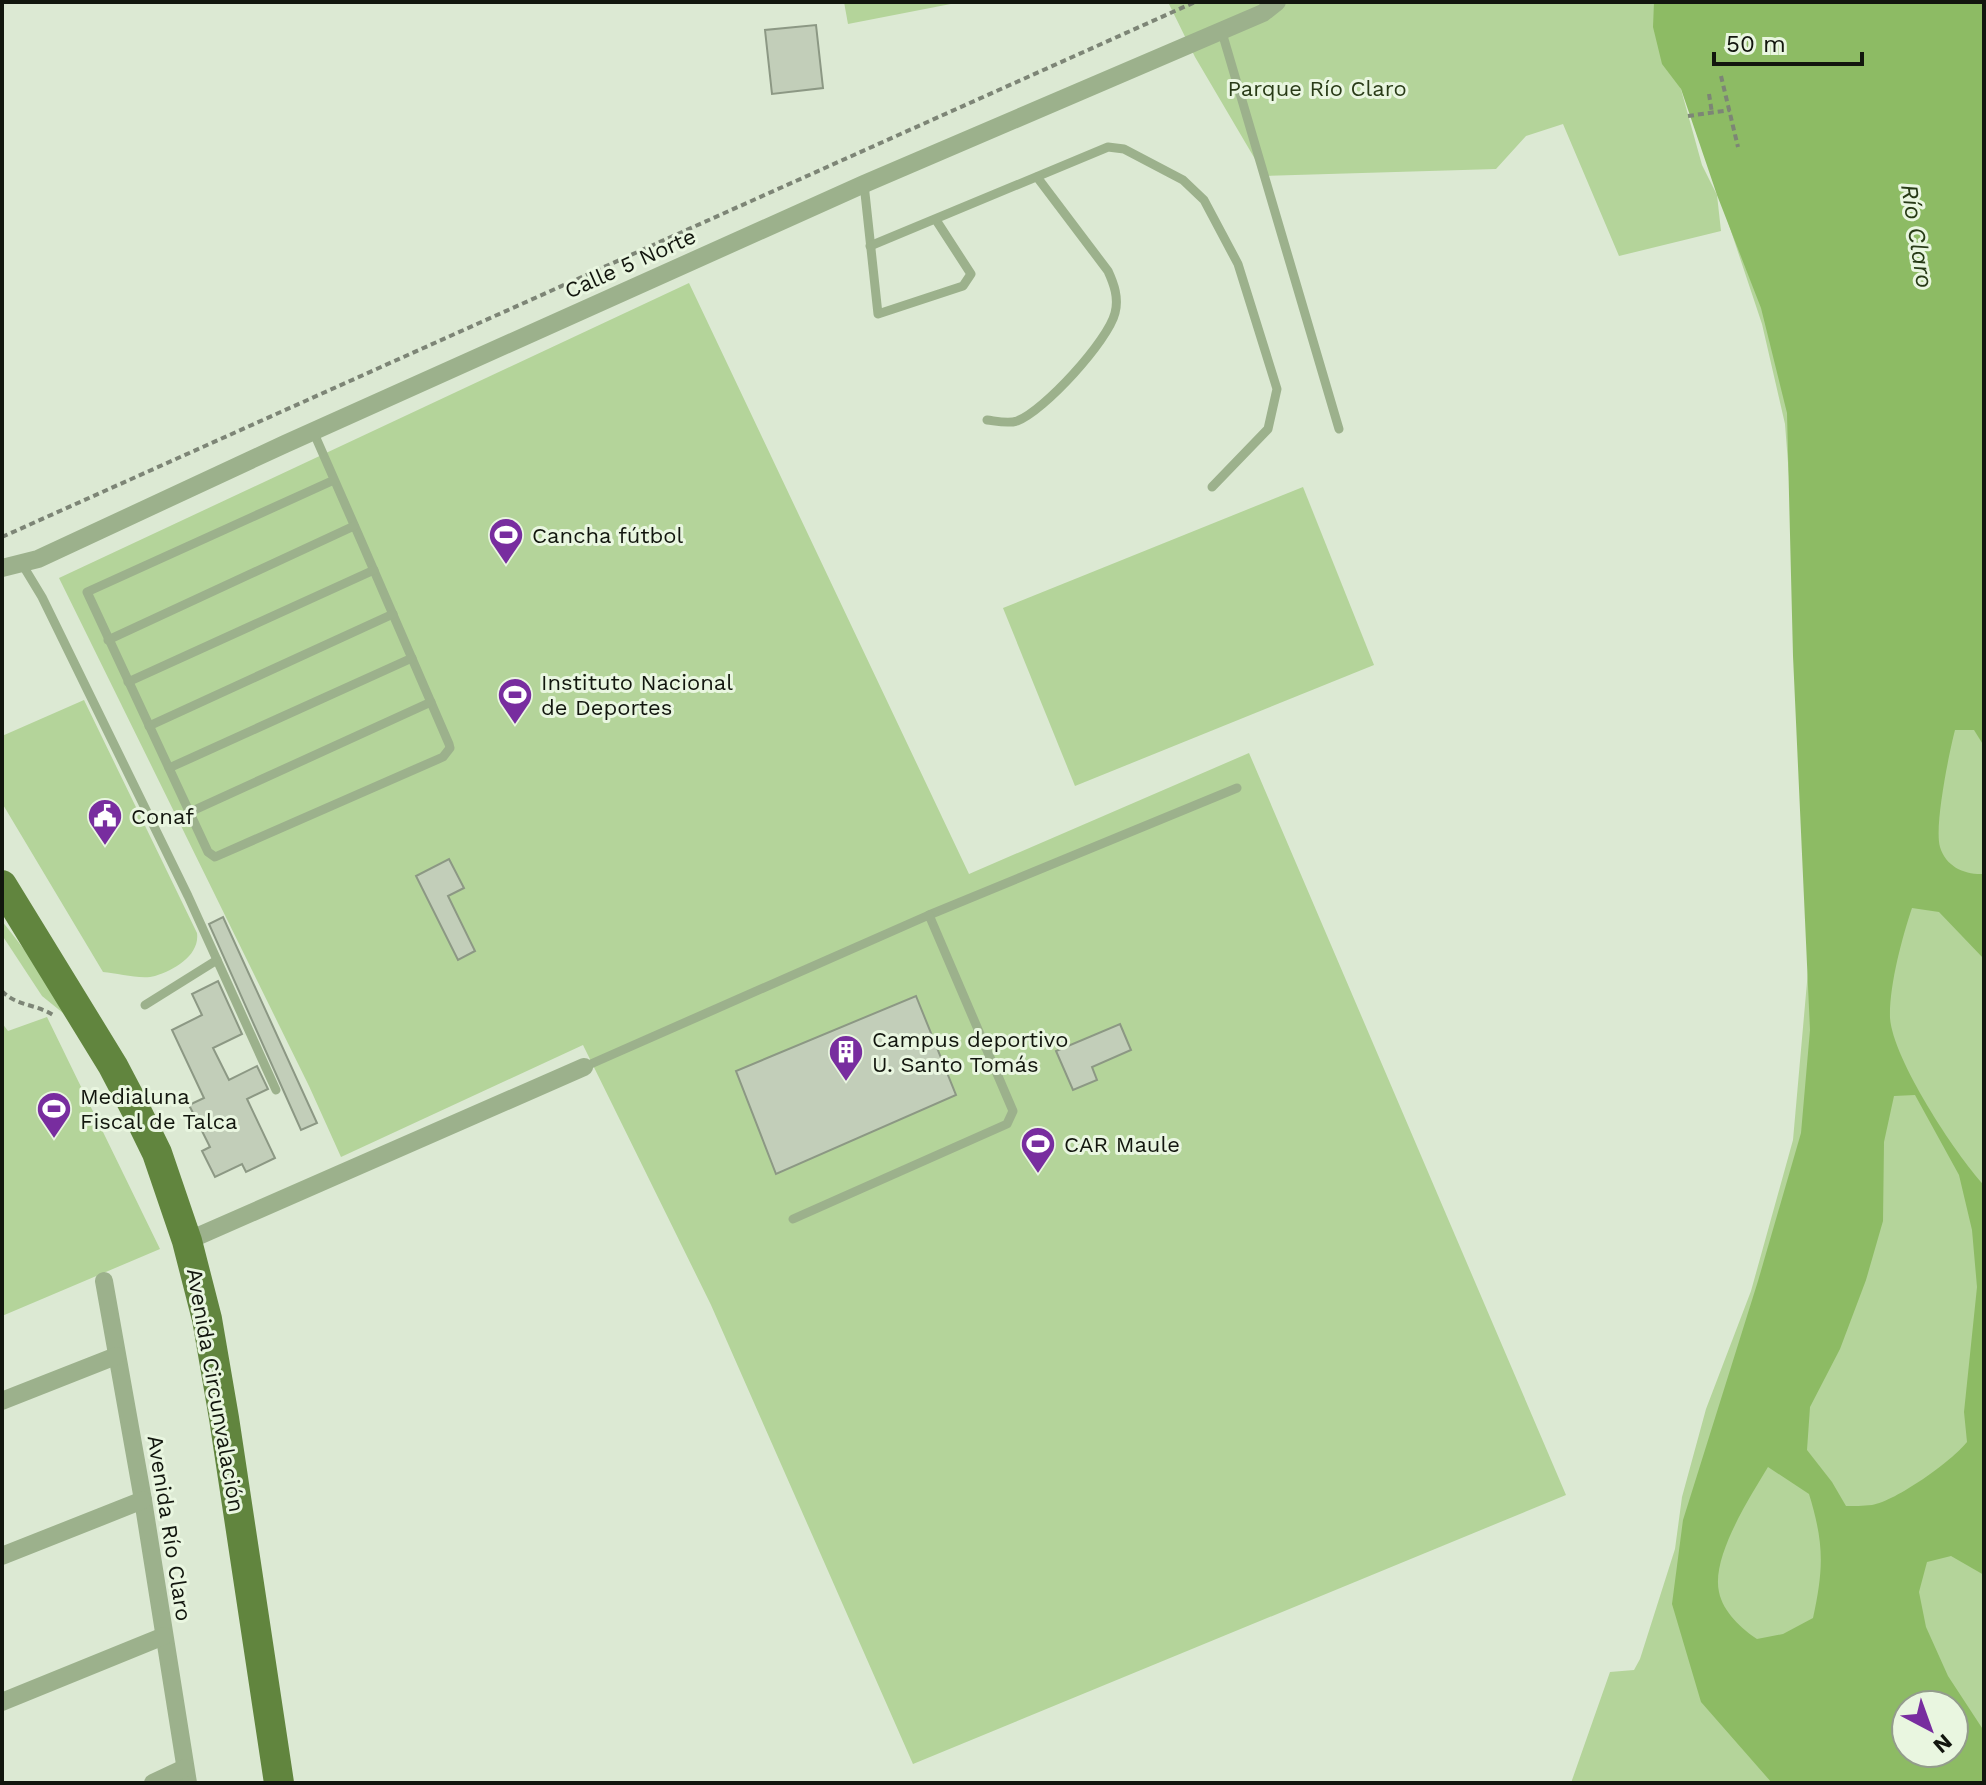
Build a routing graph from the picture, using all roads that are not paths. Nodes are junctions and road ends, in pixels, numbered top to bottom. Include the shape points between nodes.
1 (1277, 2) edge
2 (1221, 29) junction
3 (1037, 177) junction
4 (864, 184) junction
5 (936, 220) junction
6 (870, 246) junction
7 (987, 420) dead end
8 (1339, 429) dead end
9 (313, 431) junction
10 (334, 480) junction
11 (1212, 487) dead end
12 (354, 526) junction
13 (22, 564) junction
14 (2, 568) edge
15 (374, 570) junction
16 (393, 614) junction
17 (108, 640) junction
18 (412, 658) junction
19 (128, 682) junction
20 (431, 702) junction
21 (149, 726) junction
22 (169, 768) junction
23 (1237, 788) dead end
24 (190, 812) junction
25 (2, 885) edge
26 (2, 911) edge
27 (929, 915) junction
28 (217, 960) junction
29 (59, 977) junction
30 (145, 1005) dead end
31 (584, 1067) joint
32 (276, 1090) dead end
33 (793, 1219) dead end
34 (187, 1241) junction
35 (104, 1281) dead end
36 (116, 1356) junction
37 (2, 1401) edge
38 (143, 1500) junction
39 (2, 1556) edge
40 (164, 1636) junction
41 (2, 1702) edge
42 (186, 1775) edge
43 (153, 1783) edge
44 (279, 1783) edge

1 - 2 street, Calle 5 Norte
2 - 4 street, Calle 5 Norte
2 - 8 lane
3 - 5 lane
3 - 7 lane via 1108,271 1116,293 1115,314 1075,372 1033,411 1013,422
3 - 11 lane via 1108,147 1124,149 1183,180 1204,200 1238,264 1277,389 1268,429
4 - 6 lane
4 - 9 street, Calle 5 Norte
5 - 6 lane
5 - 6 lane via 971,274 963,286 878,314
9 - 10 lane
9 - 13 street, Calle 5 Norte
10 - 12 lane
10 - 17 lane via 89,590
12 - 15 lane
12 - 17 lane
13 - 14 street, Calle 5 Norte
13 - 28 lane
15 - 16 lane
15 - 19 lane
16 - 18 lane
16 - 21 lane
17 - 19 lane
18 - 20 lane
18 - 22 lane
19 - 21 lane
20 - 24 lane
20 - 24 lane via 449,744 443,757 219,857 208,852
21 - 22 lane
22 - 24 lane
23 - 27 lane
25 - 29 main road, Avenida Circunvalación
26 - 29 main road, Avenida Circunvalación
27 - 31 lane
27 - 33 lane via 1013,1111 1011,1119
28 - 30 lane
28 - 32 lane
29 - 34 main road, Avenida Circunvalación via 157,1153
31 - 34 street
34 - 44 main road, Avenida Circunvalación via 224,1418
35 - 36 street, Avenida Río Claro
36 - 37 street
36 - 38 street, Avenida Río Claro
38 - 39 street
38 - 40 street, Avenida Río Claro
40 - 41 street
40 - 42 street, Avenida Río Claro
42 - 43 street

